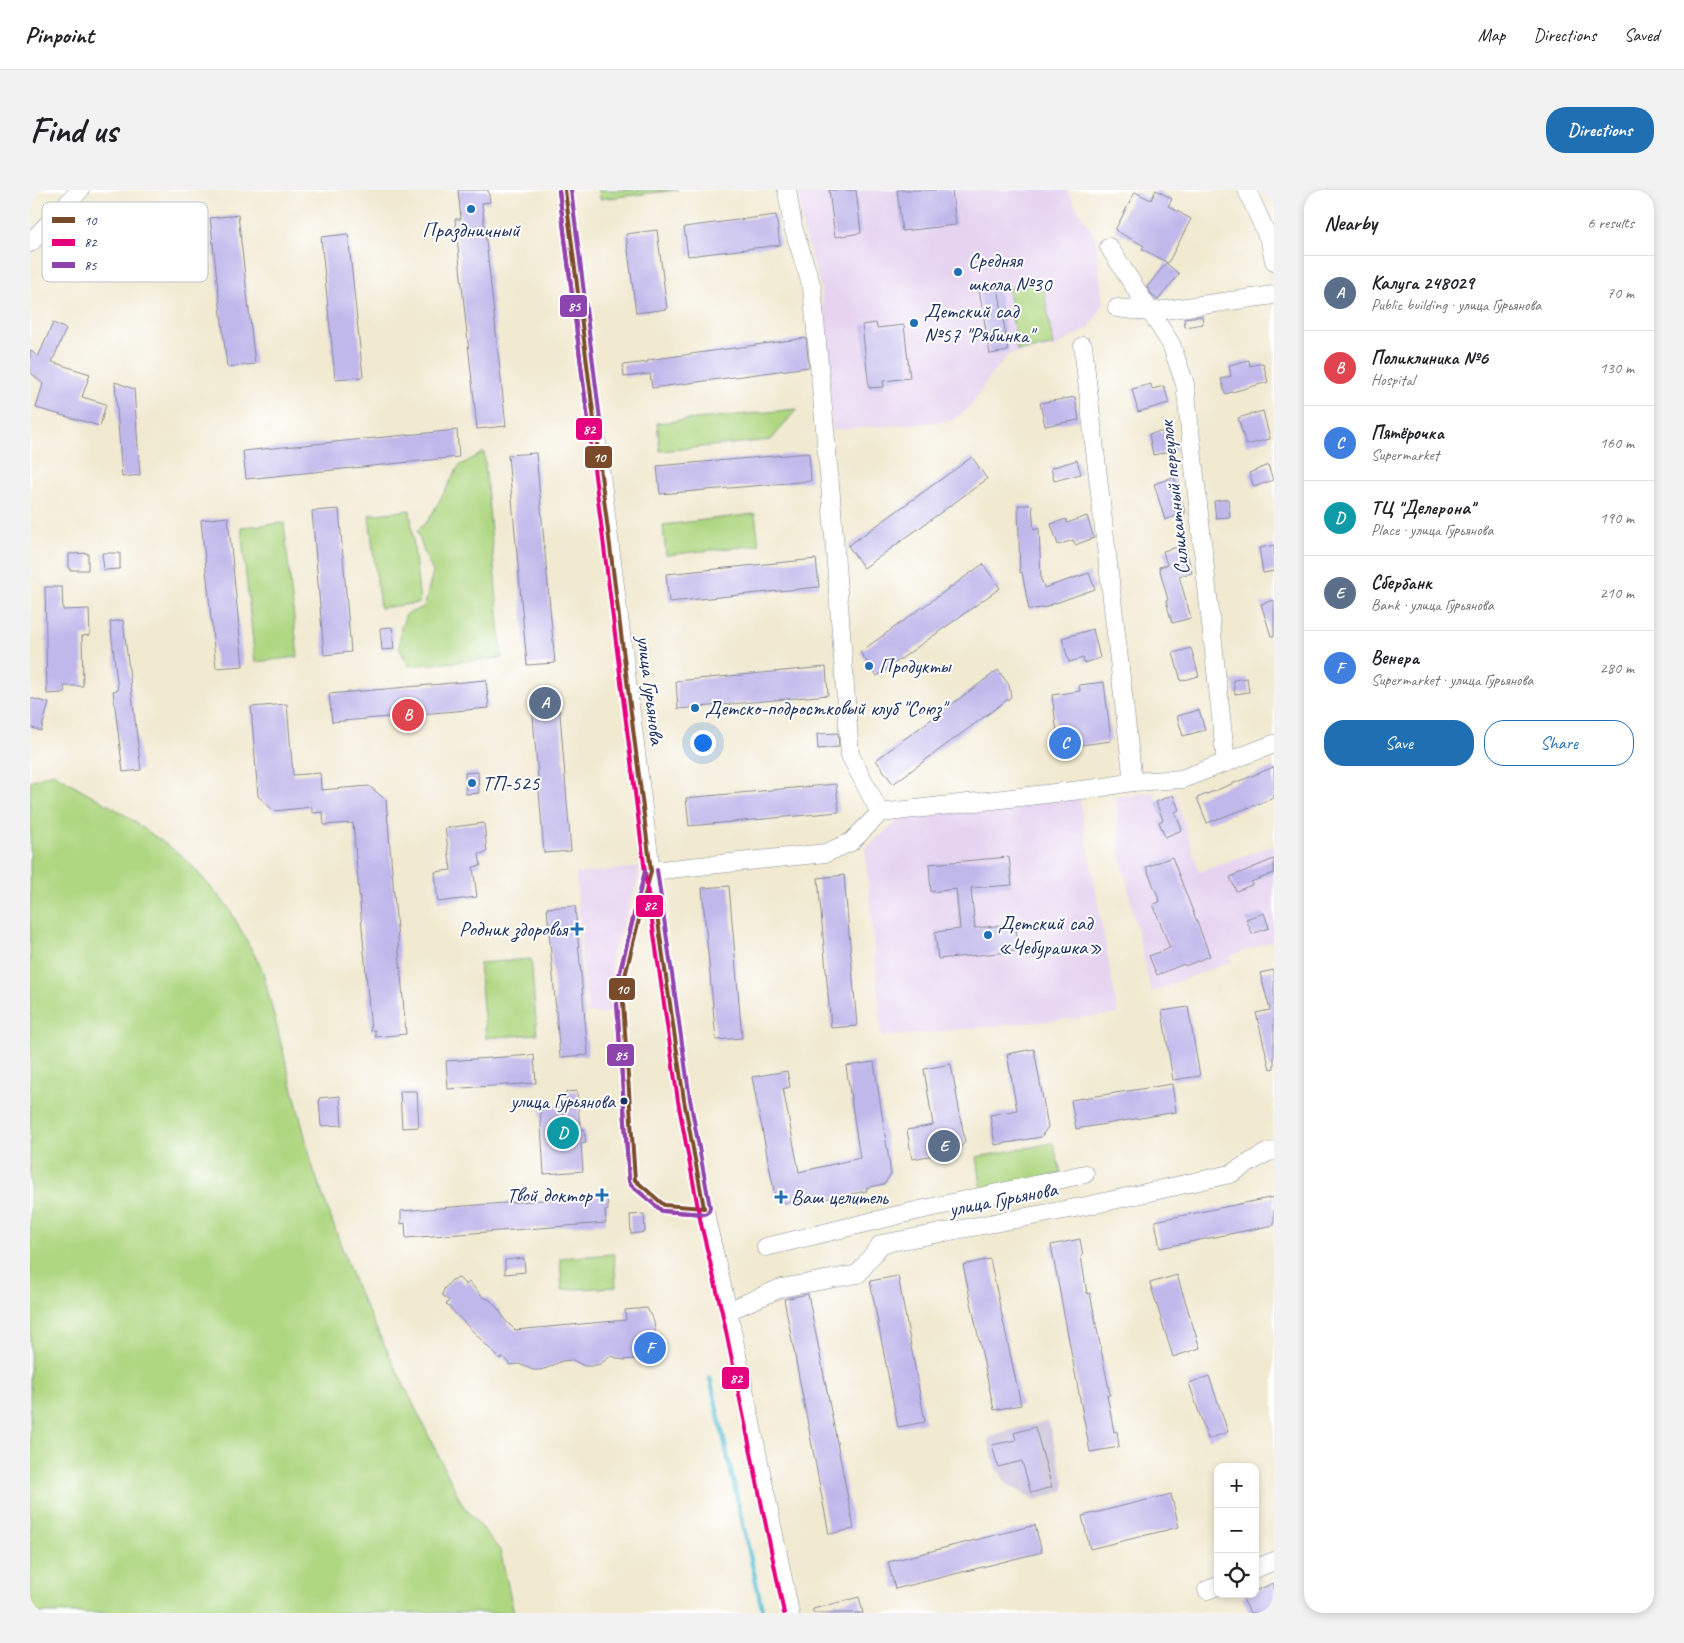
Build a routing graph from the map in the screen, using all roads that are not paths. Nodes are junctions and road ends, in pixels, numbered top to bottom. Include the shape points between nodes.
1 (80, 190) edge
2 (565, 190) edge
3 (787, 190) edge
4 (1247, 190) edge
5 (68, 202) edge
6 (42, 230) edge
7 (30, 242) edge
8 (1109, 247) dead end
9 (1274, 261) edge
10 (1274, 295) edge
11 (1117, 308) dead end
12 (1150, 312) junction
13 (1083, 346) dead end
14 (1274, 744) edge
15 (1226, 763) junction
16 (1133, 782) junction
17 (880, 813) junction
18 (651, 871) junction
19 (1271, 1151) edge
20 (1084, 1174) dead end
21 (766, 1247) dead end
22 (728, 1311) junction
23 (1274, 1561) edge
24 (1259, 1567) edge
25 (790, 1613) edge

1 - 5 street
2 - 18 street, улица Гурьянова
3 - 17 street via 793,227 812,287 850,755
4 - 9 street via 1270,242
6 - 7 street
8 - 12 street, Силикатный переулок
10 - 12 street
11 - 12 street
12 - 15 street, Силикатный переулок via 1171,344 1185,384
13 - 16 street
14 - 15 street
15 - 16 street via 1182,779
16 - 17 street
17 - 18 street via 851,842 826,853
18 - 22 street, улица Гурьянова via 684,1100 707,1223
19 - 22 street, улица Гурьянова via 1230,1174 1090,1205 882,1244 858,1274 781,1288
20 - 21 street
22 - 25 street, улица Гурьянова
23 - 24 street

